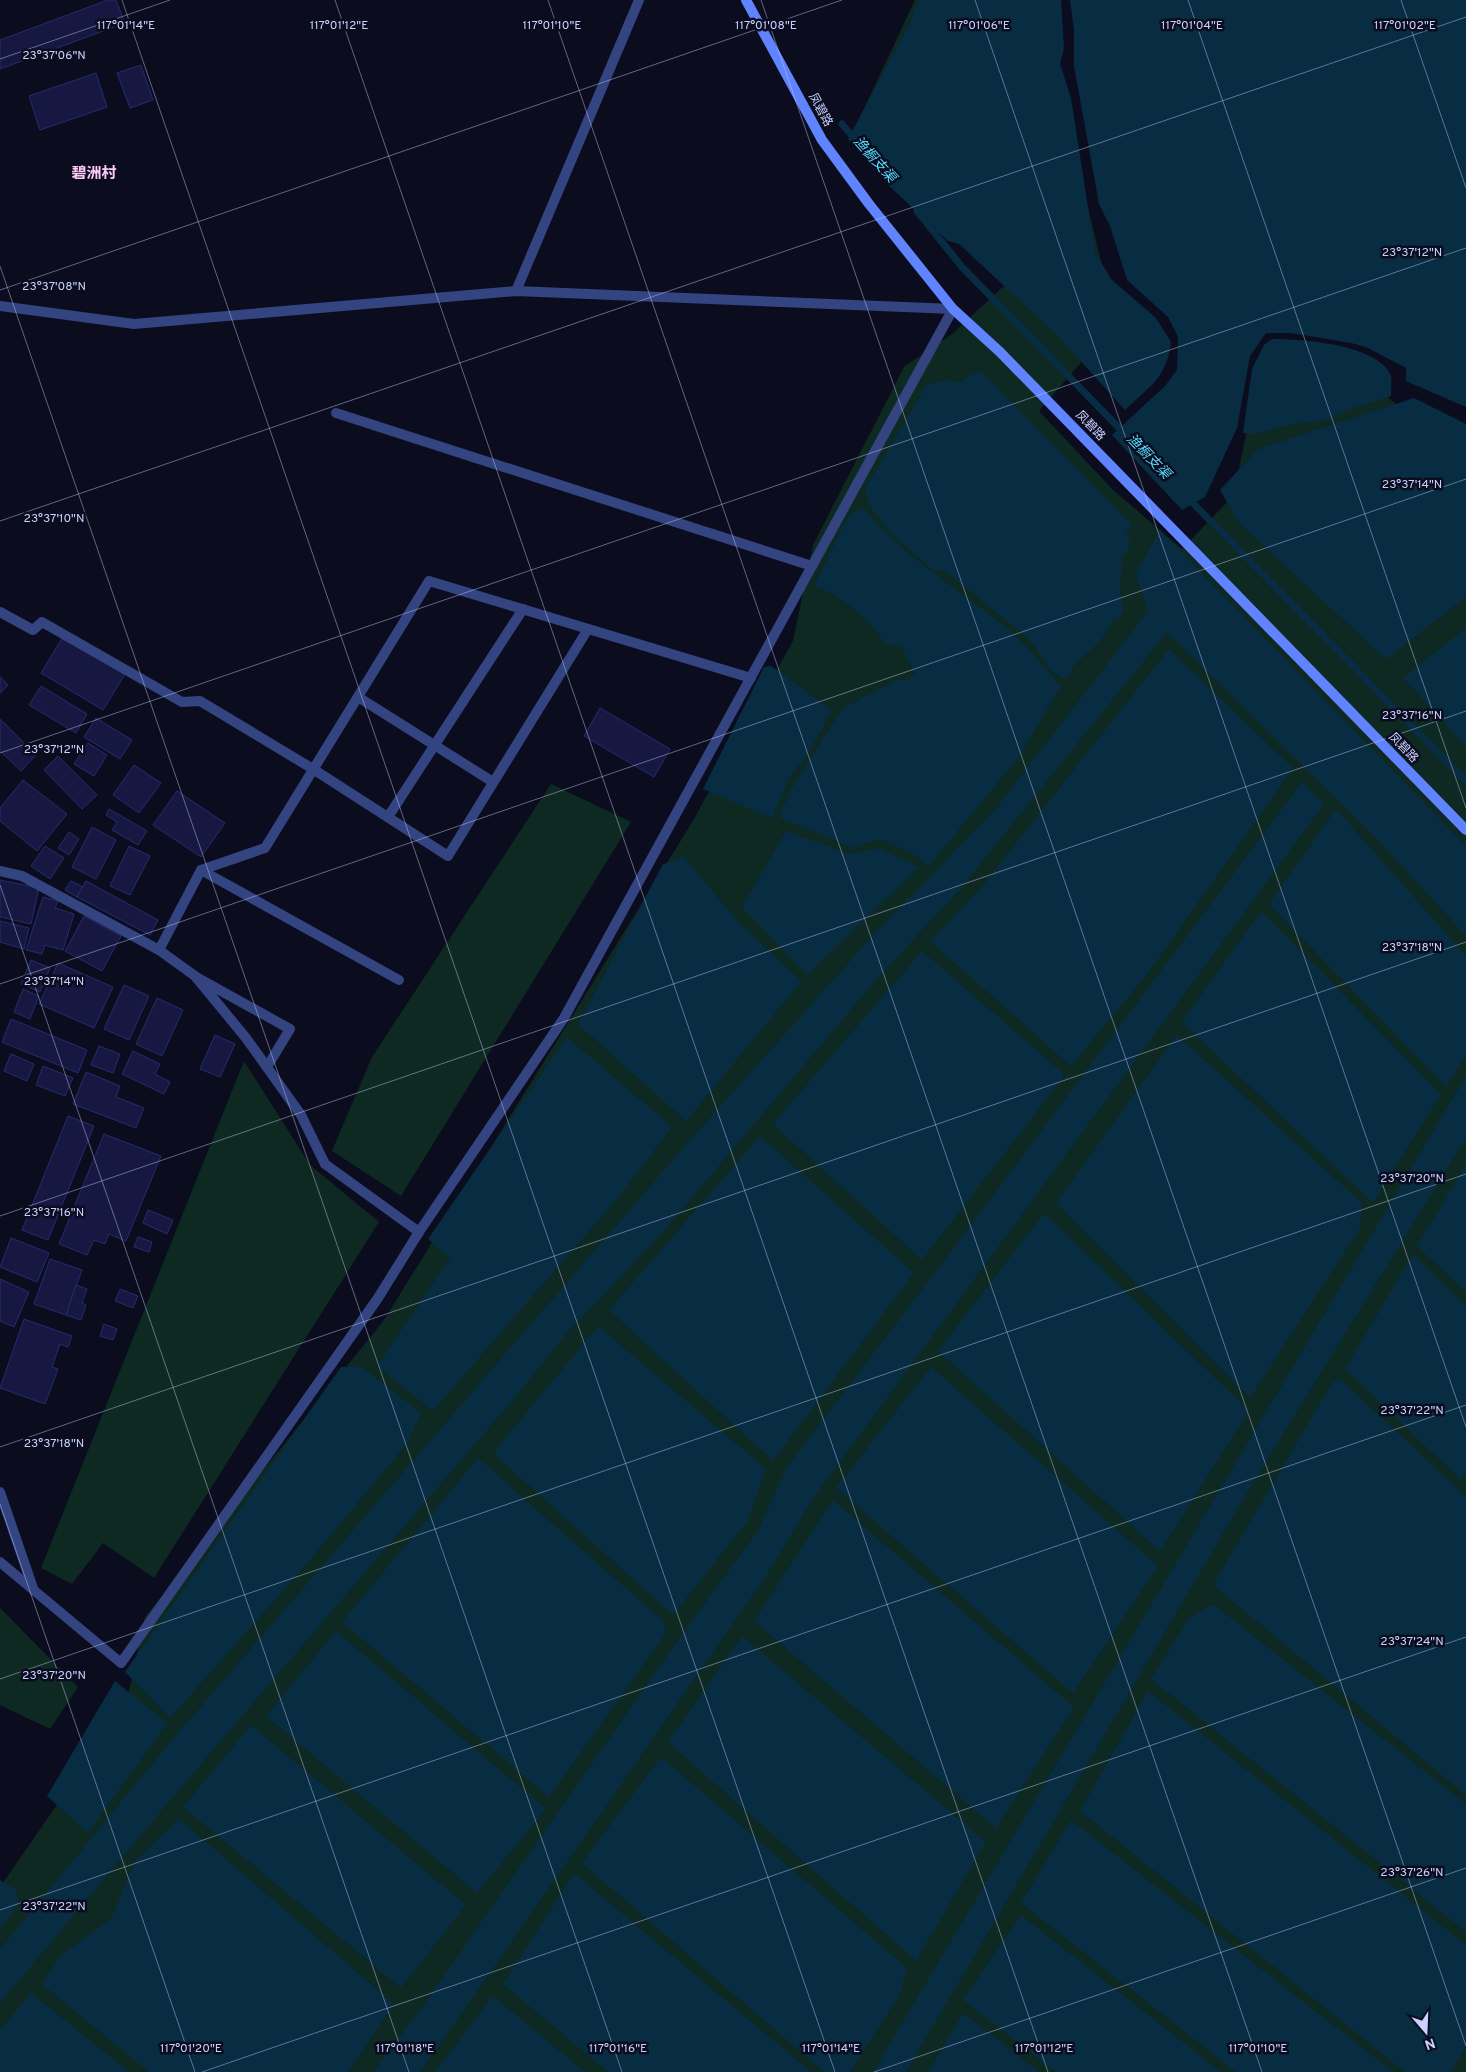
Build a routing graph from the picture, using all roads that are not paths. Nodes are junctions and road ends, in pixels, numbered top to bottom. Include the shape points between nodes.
1 (639, 0) edge
2 (746, 0) edge
3 (516, 290) junction
4 (0, 306) edge
5 (953, 309) junction
6 (336, 413) dead end
7 (812, 566) junction
8 (523, 609) junction
9 (0, 612) edge
10 (588, 629) junction
11 (751, 678) junction
12 (358, 696) junction
13 (435, 745) junction
14 (313, 769) junction
15 (493, 782) junction
16 (388, 817) junction
17 (1466, 830) edge
18 (201, 870) junction
19 (0, 871) edge
20 (159, 950) junction
21 (195, 976) junction
22 (399, 980) dead end
23 (267, 1067) junction
24 (420, 1232) junction
25 (0, 1492) edge
26 (0, 1562) edge
27 (34, 1591) junction

1 - 3 street
2 - 5 main road, 凤碧路 via 822,140
3 - 4 street via 134,324
3 - 5 street
5 - 7 street
5 - 17 main road, 凤碧路 via 1000,352
6 - 7 street
7 - 11 street
8 - 10 street
8 - 12 street via 429,581
8 - 13 street
9 - 14 street via 34,630 42,622 182,702 200,701
10 - 11 street
10 - 15 street
11 - 24 street via 564,1018
12 - 13 street
12 - 14 street
13 - 15 street
13 - 16 street
14 - 16 street
14 - 18 street via 265,848
15 - 16 street via 448,856
18 - 20 street
18 - 22 street
19 - 20 street via 22,876
20 - 21 street
21 - 23 street
21 - 23 street via 290,1029
23 - 24 street via 301,1115 325,1164
24 - 27 street via 378,1298 121,1663
25 - 27 street
26 - 27 street

